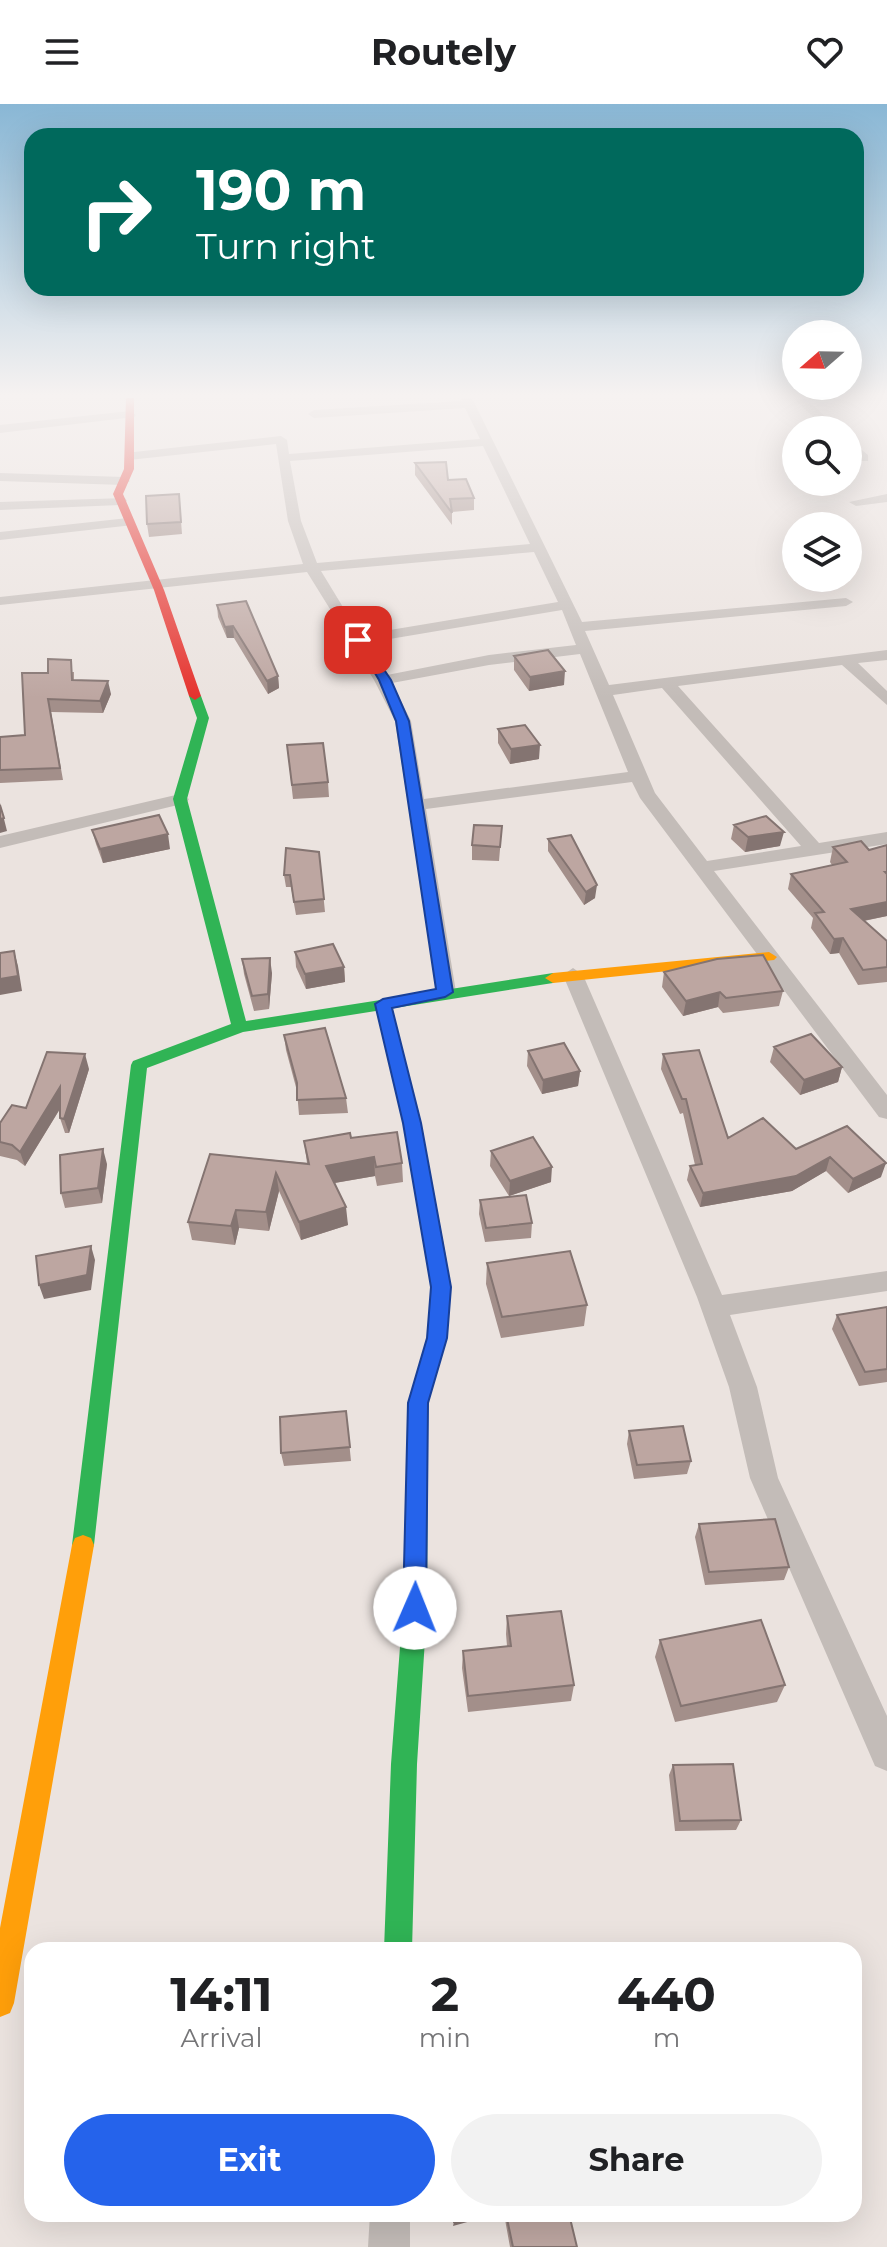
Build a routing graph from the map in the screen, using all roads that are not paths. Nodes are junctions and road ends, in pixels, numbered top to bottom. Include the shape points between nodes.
1 (119, 498) edge
2 (291, 498) edge
3 (513, 498) edge
4 (887, 498) edge
5 (120, 501) junction
6 (856, 502) dead end
7 (0, 506) edge
8 (128, 522) junction
9 (0, 536) edge
10 (536, 548) junction
11 (311, 567) junction
12 (156, 584) junction
13 (0, 601) edge
14 (846, 602) dead end
15 (567, 605) junction
16 (576, 627) junction
17 (358, 640) junction
18 (586, 649) junction
19 (887, 655) edge
20 (844, 659) junction
21 (385, 680) junction
22 (666, 683) junction
23 (603, 691) junction
24 (887, 700) edge
25 (639, 776) junction
26 (180, 799) junction
27 (418, 805) junction
28 (887, 838) edge
29 (0, 842) edge
30 (815, 850) junction
31 (702, 867) junction
32 (769, 957) junction
33 (573, 975) junction
34 (445, 992) junction
35 (383, 1004) junction
36 (240, 1027) junction
37 (887, 1111) edge
38 (887, 1281) edge
39 (713, 1307) junction
40 (887, 1754) edge
41 (398, 1942) edge
42 (0, 2003) edge
43 (390, 2222) edge
44 (389, 2247) edge

1 - 5 street
2 - 11 street
3 - 10 street
4 - 6 street
5 - 7 street
5 - 8 street
8 - 9 street
8 - 12 street
10 - 11 street
10 - 15 street
11 - 12 street
11 - 17 street
12 - 13 street
12 - 26 street via 203,718
14 - 16 street
15 - 16 street
15 - 17 street
16 - 18 street
17 - 21 street
18 - 21 street
18 - 23 street
19 - 20 street
20 - 22 street
20 - 24 street
21 - 27 street via 403,721
22 - 23 street
22 - 30 street
23 - 25 street
25 - 27 street
25 - 31 street via 646,794
26 - 29 street
26 - 36 street
27 - 34 street
28 - 30 street
30 - 31 street
31 - 32 street
32 - 33 street
32 - 37 street
33 - 34 street
33 - 39 street
34 - 35 street
35 - 36 street
35 - 41 street via 412,1123 441,1287 437,1338 418,1403 415,1608
36 - 42 street via 139,1065 80,1567
38 - 39 street
39 - 40 street via 743,1387 764,1478
43 - 44 street

